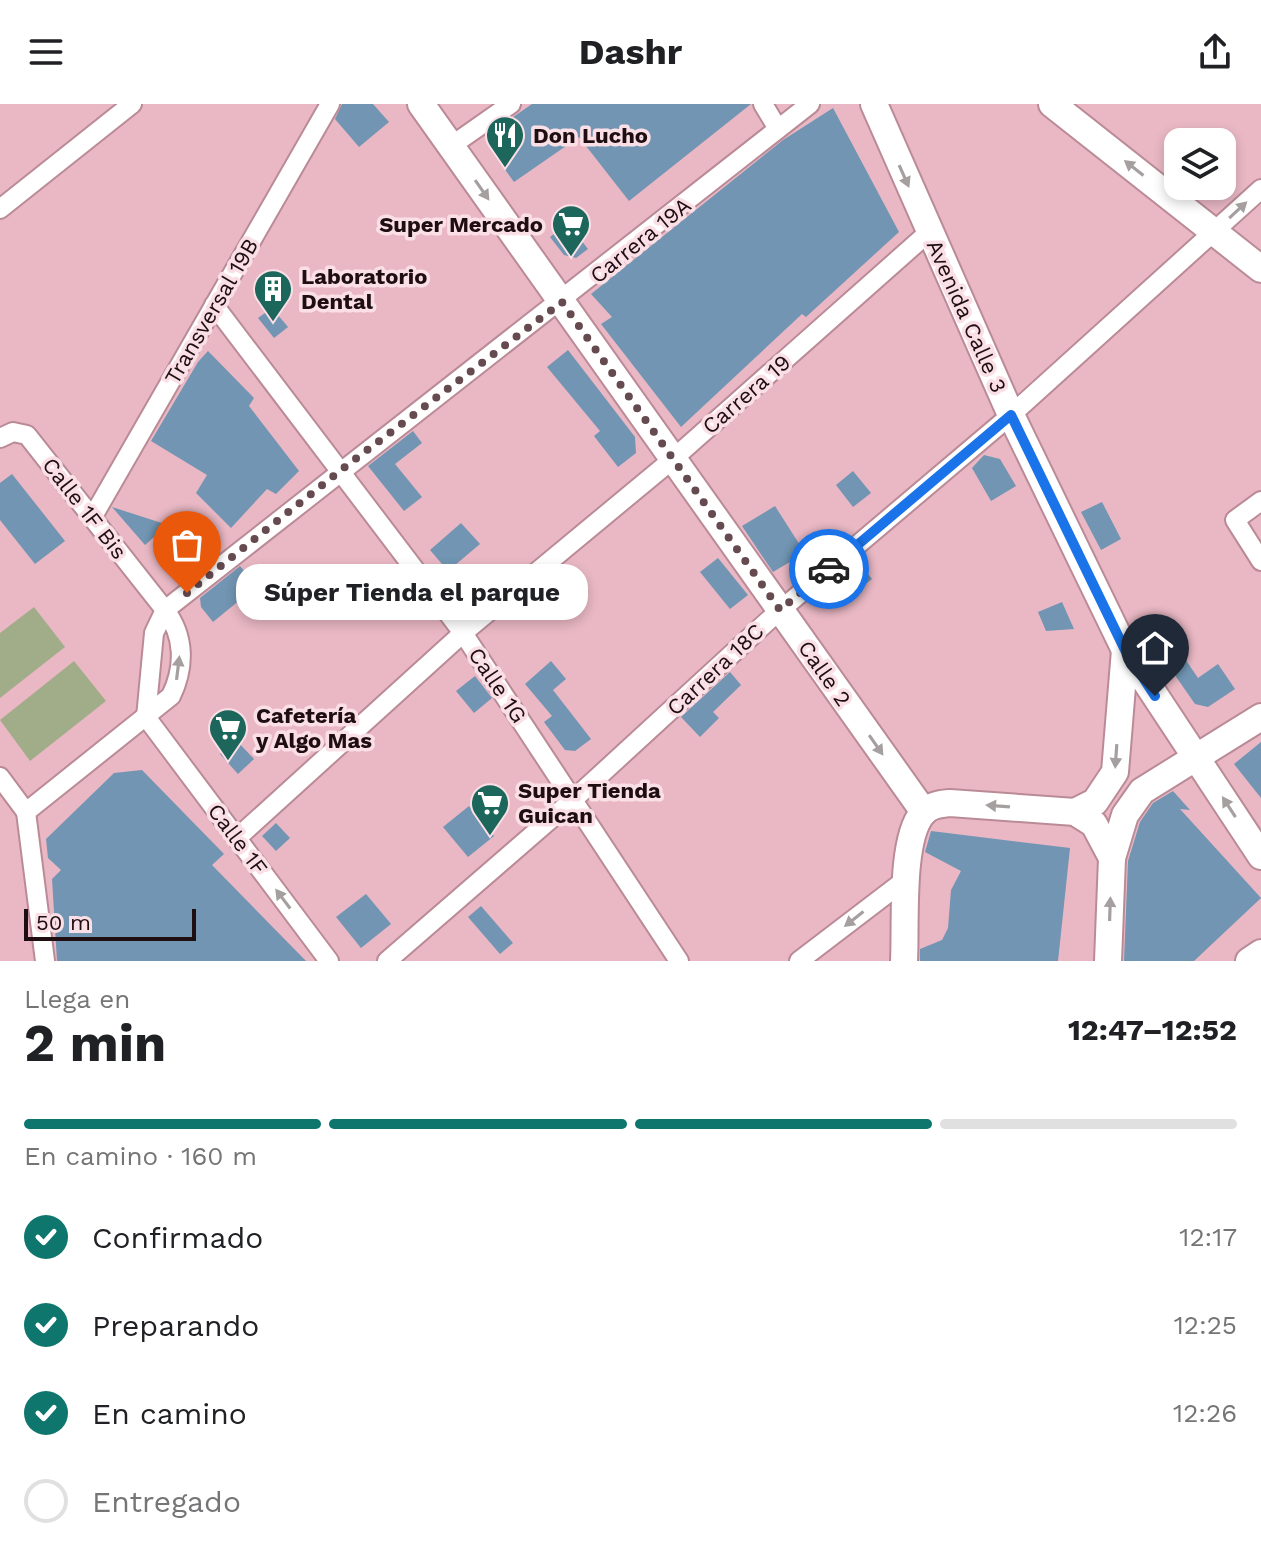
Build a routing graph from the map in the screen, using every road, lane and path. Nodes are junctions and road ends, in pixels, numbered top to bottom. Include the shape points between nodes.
1 (132, 104) edge
2 (330, 104) edge
3 (421, 104) edge
4 (511, 104) edge
5 (763, 104) edge
6 (810, 104) edge
7 (874, 104) edge
8 (1052, 104) edge
9 (778, 129) junction
10 (451, 146) junction
11 (1261, 189) edge
12 (0, 209) edge
13 (929, 232) junction
14 (1214, 232) junction
15 (1261, 269) edge
16 (562, 302) junction
17 (214, 305) junction
18 (1011, 415) junction
19 (0, 438) edge
20 (673, 459) junction
21 (341, 470) junction
22 (1261, 501) edge
23 (92, 518) junction
24 (1261, 561) edge
25 (165, 610) junction
26 (780, 610) junction
27 (463, 633) junction
28 (1125, 650) junction
29 (146, 717) junction
30 (1261, 717) edge
31 (1197, 758) junction
32 (0, 777) edge
33 (575, 798) junction
34 (26, 812) junction
35 (924, 812) junction
36 (1075, 812) junction
37 (237, 838) junction
38 (1261, 856) edge
39 (1112, 858) junction
40 (909, 877) junction
41 (1261, 953) edge
42 (675, 959) edge
43 (45, 961) edge
44 (329, 961) edge
45 (387, 961) edge
46 (799, 961) edge
47 (904, 961) edge
48 (1108, 961) edge
49 (1249, 961) edge

1 - 12 street
2 - 17 street, Transversal 19B
3 - 10 street, Calle 2
4 - 10 street
5 - 9 street
6 - 9 street, Carrera 19A
7 -> 13 street, Avenida Calle 3
14 -> 8 street
9 - 16 street, Carrera 19A
10 -> 16 street, Calle 2
14 -> 11 street, Carrera 18C
13 - 18 street, Avenida Calle 3
13 - 20 street, Carrera 19
14 - 15 street
14 - 18 street, Carrera 18C
16 - 20 street, Calle 2
16 - 21 street, Carrera 19A
17 - 21 street, Calle 1G
17 - 23 street, Transversal 19B
18 - 26 street, Carrera 18C
18 - 28 street, Avenida Calle 3
19 - 23 street, Calle 1F Bis via 21,432 35,444
20 - 26 street, Calle 2
20 - 27 street, Carrera 19
21 - 25 street, Carrera 19A
21 - 27 street, Calle 1G
22 - 24 street via 1235,520
23 - 25 street, Calle 1F Bis
25 - 29 street via 154,633
29 -> 25 street, Calle 1F Bis via 171,696 178,678 181,635
26 - 33 street, Carrera 18C
26 -> 35 street, Calle 2
27 - 33 street, Calle 1G
27 - 37 street, Carrera 19
28 - 31 street, Avenida Calle 3
28 -> 36 street via 1115,772 1095,802
29 - 34 street, Calle 1F Bis
29 - 37 street, Calle 1F
30 - 31 street
38 -> 31 street, Avenida Calle 3
31 - 39 street via 1158,779 1131,804
32 - 34 street
33 - 42 street, Calle 1G
33 - 45 street, Carrera 18C
34 - 43 street
36 -> 35 street via 950,803
35 - 40 street via 911,840
36 - 39 street via 1094,824
44 -> 37 street, Calle 1F
48 -> 39 street
40 -> 46 street
40 - 47 street
41 - 49 street

